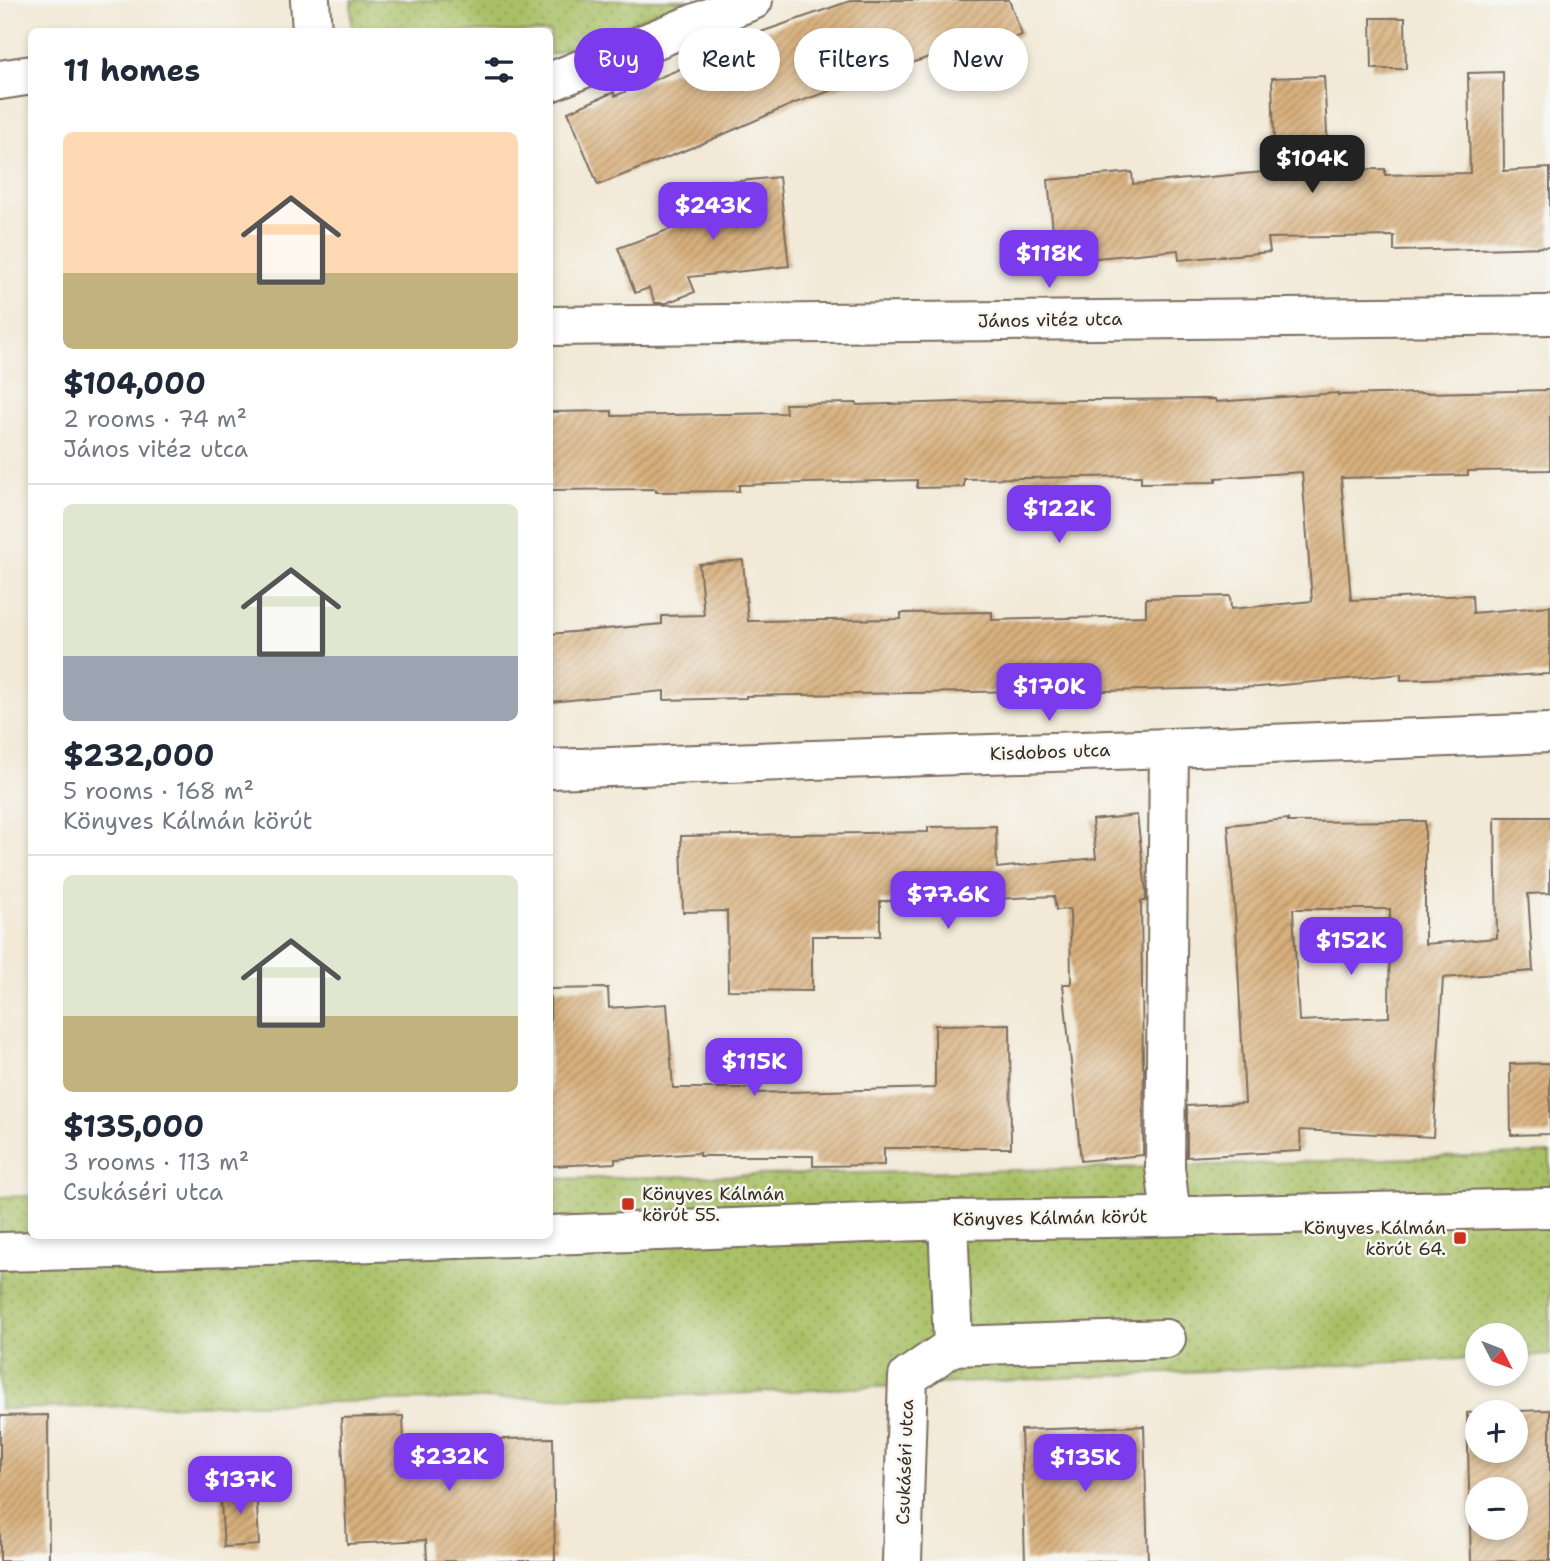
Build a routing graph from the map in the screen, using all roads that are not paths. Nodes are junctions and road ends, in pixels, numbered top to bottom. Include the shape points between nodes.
1 (310, 0) edge
2 (753, 0) edge
3 (312, 28) edge
4 (28, 76) edge
5 (0, 80) edge
6 (553, 81) edge
7 (1550, 314) edge
8 (553, 326) edge
9 (1550, 733) edge
10 (1169, 748) junction
11 (553, 769) edge
12 (1550, 1208) edge
13 (1171, 1216) junction
14 (948, 1220) junction
15 (553, 1235) edge
16 (346, 1239) edge
17 (81, 1243) edge
18 (0, 1252) edge
19 (1166, 1339) dead end
20 (953, 1346) junction
21 (902, 1561) edge

1 - 3 street
2 - 6 street
4 - 5 street
7 - 8 street, János vitéz utca
9 - 10 street, Kisdobos utca
10 - 11 street, Kisdobos utca
10 - 13 street via 1165,1167
12 - 13 street, Könyves Kálmán körút
13 - 14 street, Könyves Kálmán körút
14 - 15 street, Könyves Kálmán körút
14 - 20 street
16 - 17 street
17 - 18 street
19 - 20 street
20 - 21 street, Csukáséri utca via 908,1377

